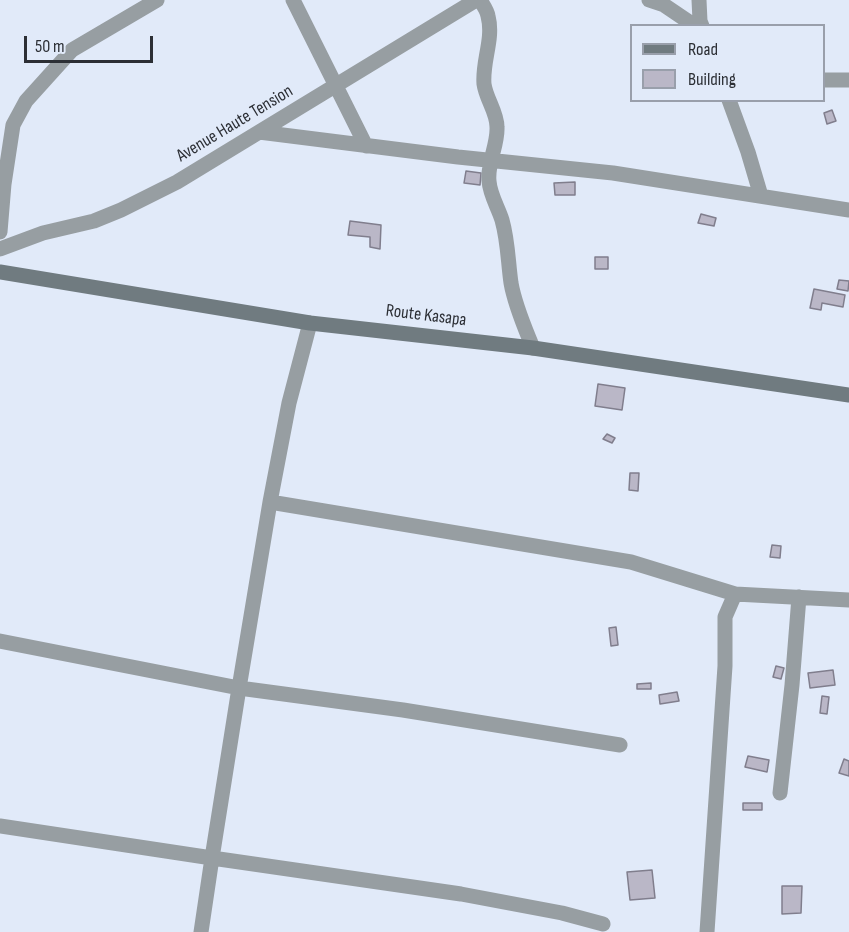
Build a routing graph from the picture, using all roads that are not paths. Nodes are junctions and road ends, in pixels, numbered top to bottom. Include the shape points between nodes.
1 (157, 0) edge
2 (292, 0) edge
3 (478, 0) edge
4 (649, 0) edge
5 (699, 0) edge
6 (692, 24) edge
7 (701, 24) edge
8 (825, 80) edge
9 (849, 80) edge
10 (337, 85) junction
11 (730, 102) edge
12 (259, 132) junction
13 (366, 146) junction
14 (491, 160) junction
15 (761, 196) junction
16 (849, 210) edge
17 (0, 232) edge
18 (0, 249) edge
19 (0, 272) edge
20 (310, 323) junction
21 (533, 348) junction
22 (849, 395) edge
23 (270, 502) junction
24 (735, 594) junction
25 (799, 597) junction
26 (849, 600) edge
27 (0, 641) edge
28 (239, 688) junction
29 (620, 745) dead end
30 (780, 793) dead end
31 (0, 826) edge
32 (212, 858) junction
33 (603, 924) dead end
34 (201, 932) edge
35 (707, 932) edge

1 - 17 street via 72,50 26,101 12,125
2 - 10 street
3 - 10 street, Avenue Haute Tension
3 - 14 street via 488,14 484,83 498,129
4 - 6 street
5 - 7 street
8 - 9 street
10 - 12 street, Avenue Haute Tension
10 - 13 street
11 - 15 street
12 - 13 street
12 - 18 street, Avenue Haute Tension via 177,182 121,210
13 - 14 street
14 - 15 street via 613,173
14 - 21 street via 490,191 502,218 511,285
15 - 16 street
19 - 20 main road, Route Kasapa
20 - 21 main road, Route Kasapa
20 - 23 street via 289,403
21 - 22 main road, Route Kasapa
23 - 24 street via 631,562
23 - 28 street
24 - 25 street
24 - 35 street via 725,617
25 - 26 street
25 - 30 street
27 - 28 street
28 - 29 street
28 - 32 street
31 - 32 street
32 - 33 street via 461,894
32 - 34 street

